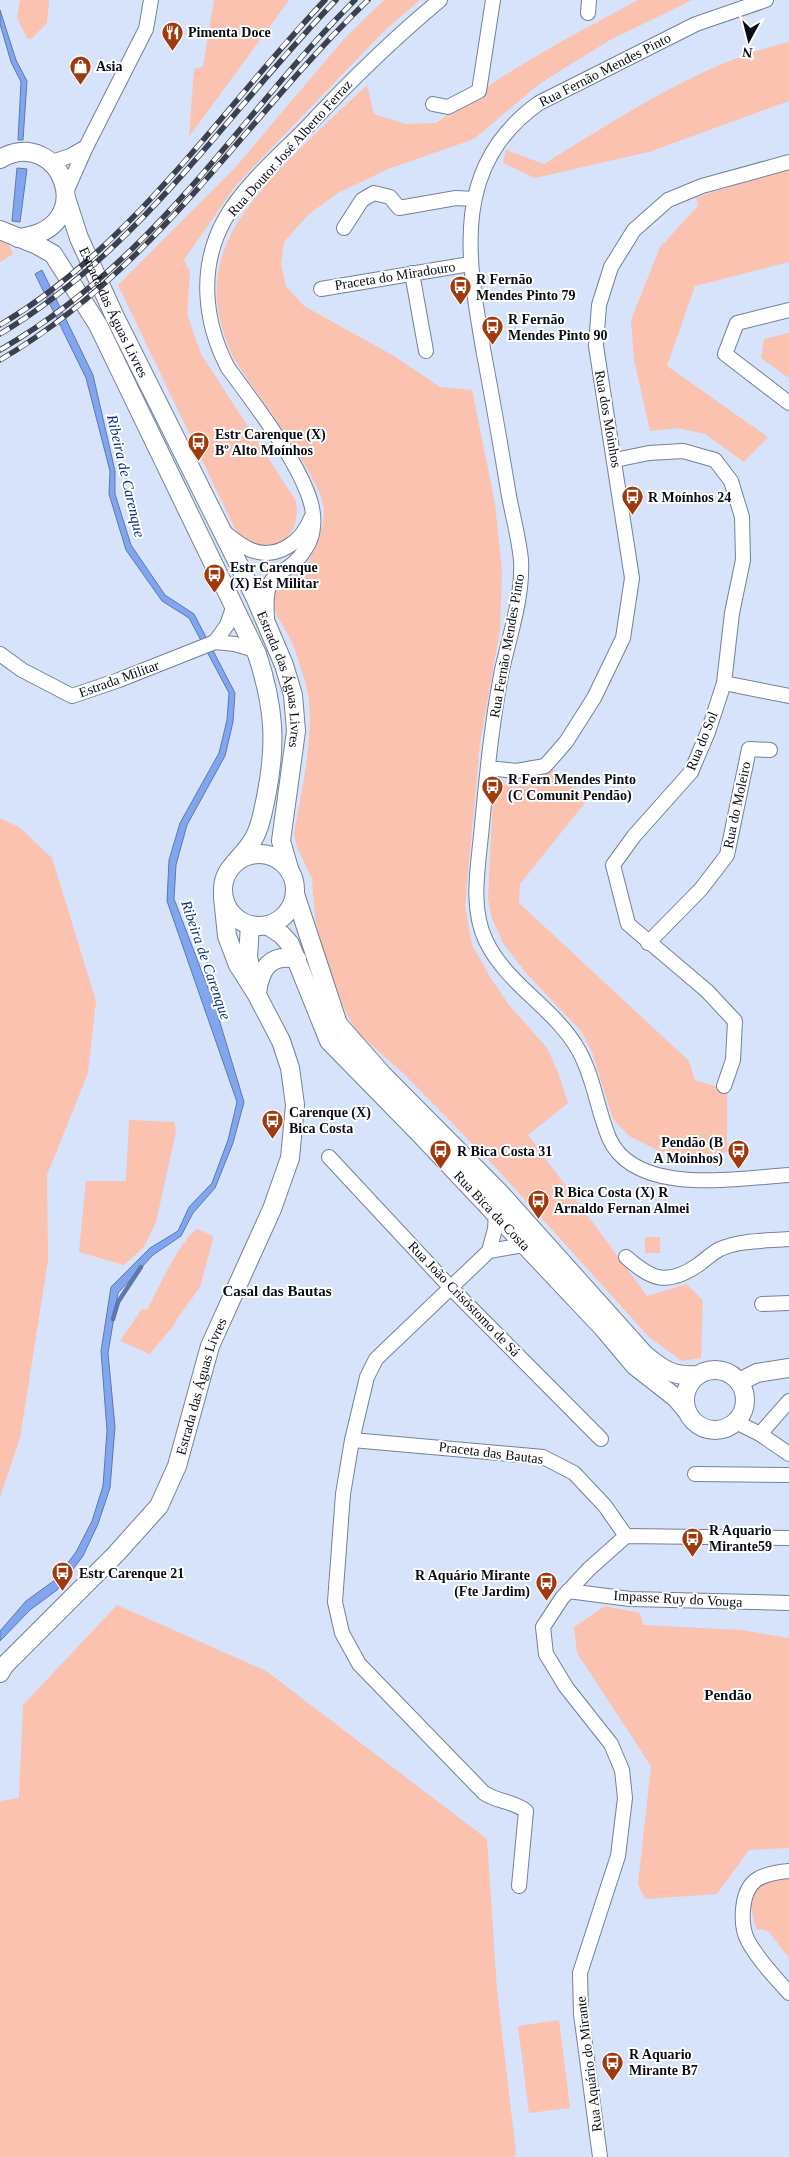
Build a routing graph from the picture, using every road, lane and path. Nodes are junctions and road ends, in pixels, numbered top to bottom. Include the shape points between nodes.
1 (151, 0) edge
2 (440, 0) edge
3 (493, 0) edge
4 (766, 0) edge
5 (433, 104) dead end
6 (86, 147) junction
7 (0, 159) edge
8 (52, 162) junction
9 (789, 162) edge
10 (66, 195) junction
11 (474, 199) junction
12 (344, 228) dead end
13 (0, 230) edge
14 (18, 238) junction
15 (470, 264) junction
16 (412, 272) junction
17 (320, 289) dead end
18 (789, 310) edge
19 (426, 351) dead end
20 (789, 403) edge
21 (615, 460) junction
22 (313, 513) junction
23 (221, 530) junction
24 (234, 605) junction
25 (267, 623) junction
26 (215, 642) junction
27 (255, 650) junction
28 (0, 654) edge
29 (724, 683) junction
30 (789, 696) edge
31 (770, 750) dead end
32 (488, 768) junction
33 (233, 865) junction
34 (290, 872) junction
35 (295, 894) junction
36 (223, 897) junction
37 (258, 925) junction
38 (648, 943) junction
39 (297, 959) junction
40 (257, 995) junction
41 (724, 1086) dead end
42 (329, 1157) dead end
43 (789, 1175) edge
44 (496, 1214) junction
45 (789, 1239) edge
46 (524, 1244) junction
47 (489, 1251) junction
48 (626, 1256) dead end
49 (451, 1288) junction
50 (789, 1303) edge
51 (762, 1304) dead end
52 (789, 1368) edge
53 (698, 1375) junction
54 (739, 1382) junction
55 (789, 1401) edge
56 (686, 1410) junction
57 (736, 1422) junction
58 (760, 1434) junction
59 (601, 1439) dead end
60 (352, 1440) junction
61 (789, 1454) edge
62 (695, 1474) dead end
63 (789, 1474) edge
64 (626, 1536) junction
65 (789, 1538) edge
66 (568, 1591) junction
67 (789, 1603) edge
68 (1, 1667) edge
69 (789, 1871) edge
70 (519, 1886) dead end
71 (789, 1993) edge
72 (600, 2157) edge

1 - 6 street via 146,29
2 - 22 street, Rua Doutor José Alberto Ferraz via 351,80 258,177 225,218 212,249 207,305 220,352 292,463 306,489
3 - 5 street via 479,91 448,107
4 - 11 street, Rua Fernão Mendes Pinto via 696,24 539,103 517,120 500,142 487,164
6 - 8 street
6 - 10 street
7 - 8 street via 30,152
8 - 10 street, Estrada das Águas Livres via 63,179
9 - 21 street, Rua dos Moinhos via 702,186 668,200 634,230 611,267 599,306 596,346
10 - 14 street via 60,217 45,232
10 - 23 street, Estrada das Águas Livres via 79,238 115,317
11 - 12 street via 456,198 399,208 390,197 374,193 362,200
11 - 15 street, Rua Fernão Mendes Pinto via 469,230
13 - 14 street, Estrada das Águas Livres
14 - 24 street, Estrada das Águas Livres via 53,254 98,325
15 - 16 street, Praceta do Miradouro
15 - 32 street, Rua Fernão Mendes Pinto via 521,561
16 - 17 street, Praceta do Miradouro
16 - 19 street
18 - 20 street via 737,323 725,354
21 - 29 street, Rua do Sol via 683,451 715,460 731,481 742,517 743,560 732,613
21 - 32 street, Rua dos Moinhos via 632,578 623,638 594,698 566,742 545,766 516,771
22 - 23 street via 308,527 296,541 274,552 250,550
22 - 25 street, Rua Doutor José Alberto Ferraz via 314,525 306,548 271,579 266,601
23 - 25 street, Estrada das Águas Livres
24 - 26 street
24 - 27 street, Estrada das Águas Livres
25 - 34 street, Estrada das Águas Livres via 284,665 295,711 294,753 281,841
26 - 27 street
26 - 28 street, Estrada Militar via 72,696 22,670
27 - 33 street, Estrada das Águas Livres via 270,696 274,752 259,828
29 - 30 street
29 - 38 street, Rua do Sol via 691,772 634,836 613,865 628,924
31 - 38 street, Rua do Moleiro via 749,749 727,855 701,889
32 - 43 street, Rua Fernão Mendes Pinto via 477,899 483,933 513,978 575,1045 614,1147 643,1171 664,1177
33 - 34 street via 242,859 263,855 274,858
33 - 36 street via 226,875
34 - 35 street
35 - 37 street via 286,914 278,921
35 - 53 street, Rua Bica da Costa via 338,1024 382,1074 499,1192 645,1355 674,1375
36 - 37 street via 232,915
36 - 40 street via 227,936 238,965
37 - 39 street, Rua Bica da Costa via 286,939
37 - 40 street via 248,957
38 - 41 street, Rua do Sol via 707,991 735,1021 733,1060
39 - 40 street via 286,957 265,967 259,977
39 - 44 street, Rua Bica da Costa via 329,1041
40 - 68 street, Estrada das Águas Livres via 281,1040 290,1068 295,1105 290,1158 272,1209 210,1346 178,1466 159,1506 116,1554
42 - 49 street, Rua João Crisóstomo de Sá
44 - 46 street, Rua Bica da Costa
44 - 47 street via 496,1229
45 - 48 street via 720,1249 680,1276 662,1278 644,1273
46 - 47 street
46 - 56 street, Rua Bica da Costa via 635,1366 676,1398
47 - 49 street
49 - 59 street, Rua João Crisóstomo de Sá
49 - 60 street via 376,1359 367,1377
50 - 51 street
52 - 54 street via 757,1373
53 - 54 street via 716,1370 733,1376
53 - 56 street via 686,1391
54 - 57 street via 745,1398
55 - 58 street
56 - 57 street via 698,1426 708,1430 718,1431
57 - 58 street
58 - 61 street
60 - 64 street, Praceta das Bautas via 543,1457 574,1473
60 - 70 street via 335,1602 342,1633 359,1664 484,1793 496,1801 515,1803 526,1811
62 - 63 street
64 - 65 street
64 - 66 street, Rua Aquário do Mirante
66 - 67 street, Impasse Ruy do Vouga via 630,1599
66 - 72 street, Rua Aquário do Mirante via 544,1628 546,1654 566,1687 611,1744 622,1770 625,1798 618,1856 580,1973 581,2014
69 - 71 street via 772,1873 755,1881 746,1896 742,1914 747,1940

